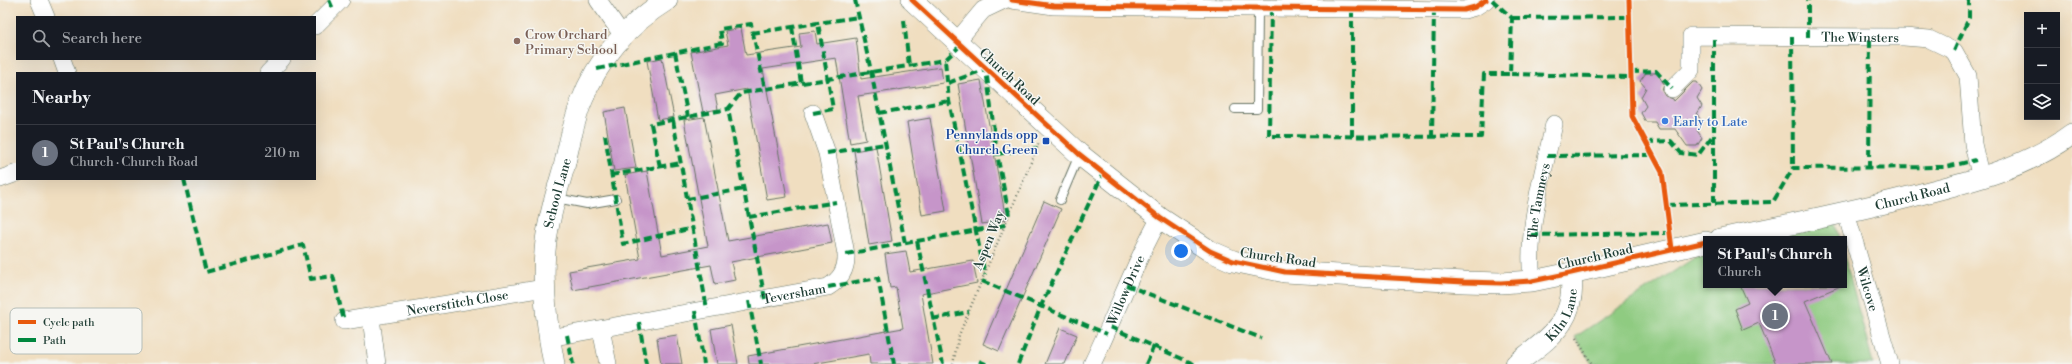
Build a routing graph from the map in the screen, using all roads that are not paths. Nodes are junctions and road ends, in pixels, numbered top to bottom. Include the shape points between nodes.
1 (39, 0) edge
2 (341, 0) edge
3 (598, 0) edge
4 (667, 0) edge
5 (912, 0) edge
6 (1004, 0) edge
7 (1012, 0) edge
8 (1486, 0) edge
9 (1087, 3) edge
10 (1292, 4) edge
11 (1258, 8) junction
12 (46, 16) edge
13 (316, 25) edge
14 (623, 36) junction
15 (957, 41) junction
16 (62, 60) edge
17 (281, 60) edge
18 (67, 72) edge
19 (269, 72) edge
20 (1672, 89) dead end
21 (1235, 109) dead end
22 (813, 113) dead end
23 (1554, 124) dead end
24 (2071, 139) edge
25 (1079, 154) junction
26 (16, 173) edge
27 (0, 179) edge
28 (1981, 179) junction
29 (556, 198) junction
30 (616, 199) dead end
31 (1060, 200) dead end
32 (1846, 213) junction
33 (1160, 218) junction
34 (1735, 236) edge
35 (1703, 243) edge
36 (1571, 273) junction
37 (1532, 281) junction
38 (544, 288) junction
39 (371, 318) junction
40 (344, 321) dead end
41 (601, 329) junction
42 (549, 338) junction
43 (377, 364) edge
44 (554, 364) edge
45 (608, 364) edge
46 (1092, 364) edge
47 (1516, 364) edge
48 (1890, 364) edge

1 - 12 street
2 - 13 street
3 - 14 street
4 - 14 street via 639,20
5 - 15 street, Church Road
6 - 15 street via 983,10
7 - 9 street via 1054,6
8 - 10 street via 1464,10
9 - 11 street
10 - 11 street
11 - 21 lane via 1257,109
14 - 29 street, School Lane via 597,69 580,104
15 - 25 street, Church Road
16 - 18 street
17 - 19 street
20 - 28 street, The Winsters via 1691,70 1691,36 1904,36 1929,39 1954,51 1968,76 1973,144
22 - 41 street, Teversham via 827,153 846,254 844,271 836,282 821,288
23 - 37 street, The Tamneys via 1531,235
24 - 28 street, Church Road
25 - 31 lane
25 - 33 street, Church Road
26 - 27 street
28 - 32 street, Church Road
29 - 30 lane via 587,204
29 - 38 street, School Lane via 546,240
32 - 34 street, Church Road
32 - 48 street, Wilcove
33 - 37 street, Church Road via 1210,251 1233,262 1256,267 1300,273 1464,282
33 - 46 street, Willow Drive via 1128,278 1110,327
35 - 36 street, Church Road
36 - 37 street, Church Road
36 - 47 street, Kiln Lane via 1572,296 1563,321 1554,334
38 - 39 street, Neverstitch Close
38 - 42 street, School Lane
39 - 40 street, Neverstitch Close
39 - 43 street
41 - 42 street, Teversham
41 - 45 street
42 - 44 street, School Lane

